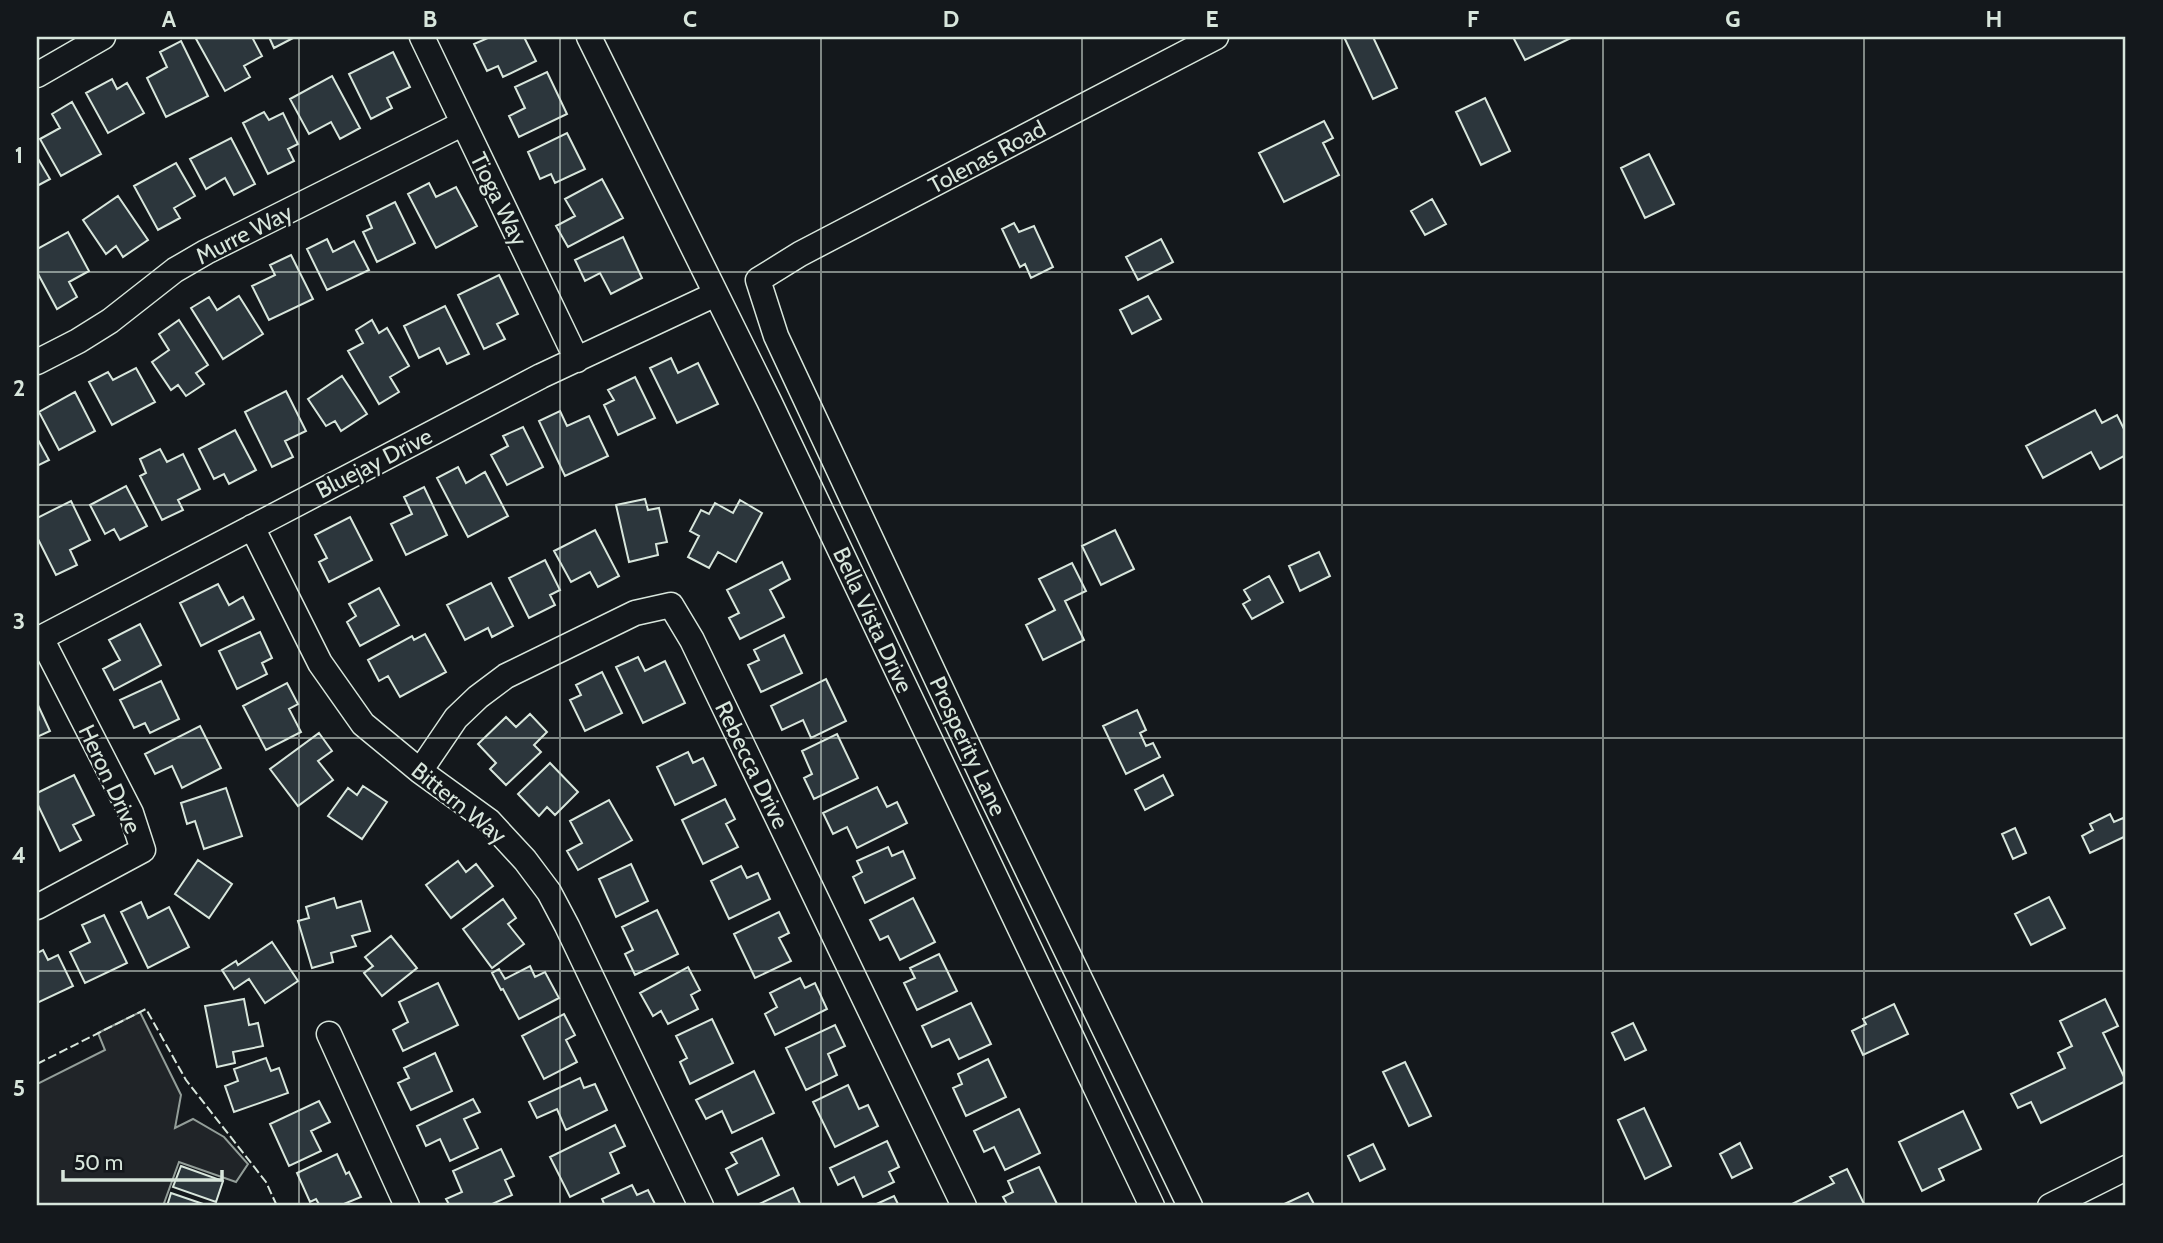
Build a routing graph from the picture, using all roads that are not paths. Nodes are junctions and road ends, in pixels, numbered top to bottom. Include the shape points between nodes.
1 (103, 37) edge
2 (422, 37) edge
3 (589, 37) edge
4 (1216, 37) edge
5 (37, 75) edge
6 (462, 124) junction
7 (758, 280) joint
8 (716, 294) junction
9 (577, 360) junction
10 (37, 362) edge
11 (252, 527) junction
12 (39, 639) edge
13 (420, 771) junction
14 (37, 907) edge
15 (329, 1034) dead end
16 (2126, 1168) edge
17 (407, 1206) edge
18 (701, 1206) edge
19 (964, 1206) edge
20 (1152, 1206) edge
21 (1190, 1206) edge
22 (2050, 1206) edge

1 - 5 street
2 - 6 street, Tioga Way
3 - 8 street, Bella Vista Drive
4 - 7 street, Tolenas Road
6 - 9 street, Tioga Way
6 - 10 street, Murre Way via 206,252 110,321
7 - 21 street, Prosperity Lane via 776,336
8 - 9 street, Bluejay Drive
8 - 20 street, Bella Vista Drive
9 - 11 street, Bluejay Drive
11 - 12 street, Bluejay Drive
11 - 13 street, Bittern Way via 320,663 342,696 363,724
12 - 14 street, Heron Drive via 131,813 143,850
13 - 18 street, Bittern Way via 489,821 549,892
13 - 19 street, Rebecca Drive via 456,718 506,676 635,613 671,605 692,640
15 - 17 street
16 - 22 street

